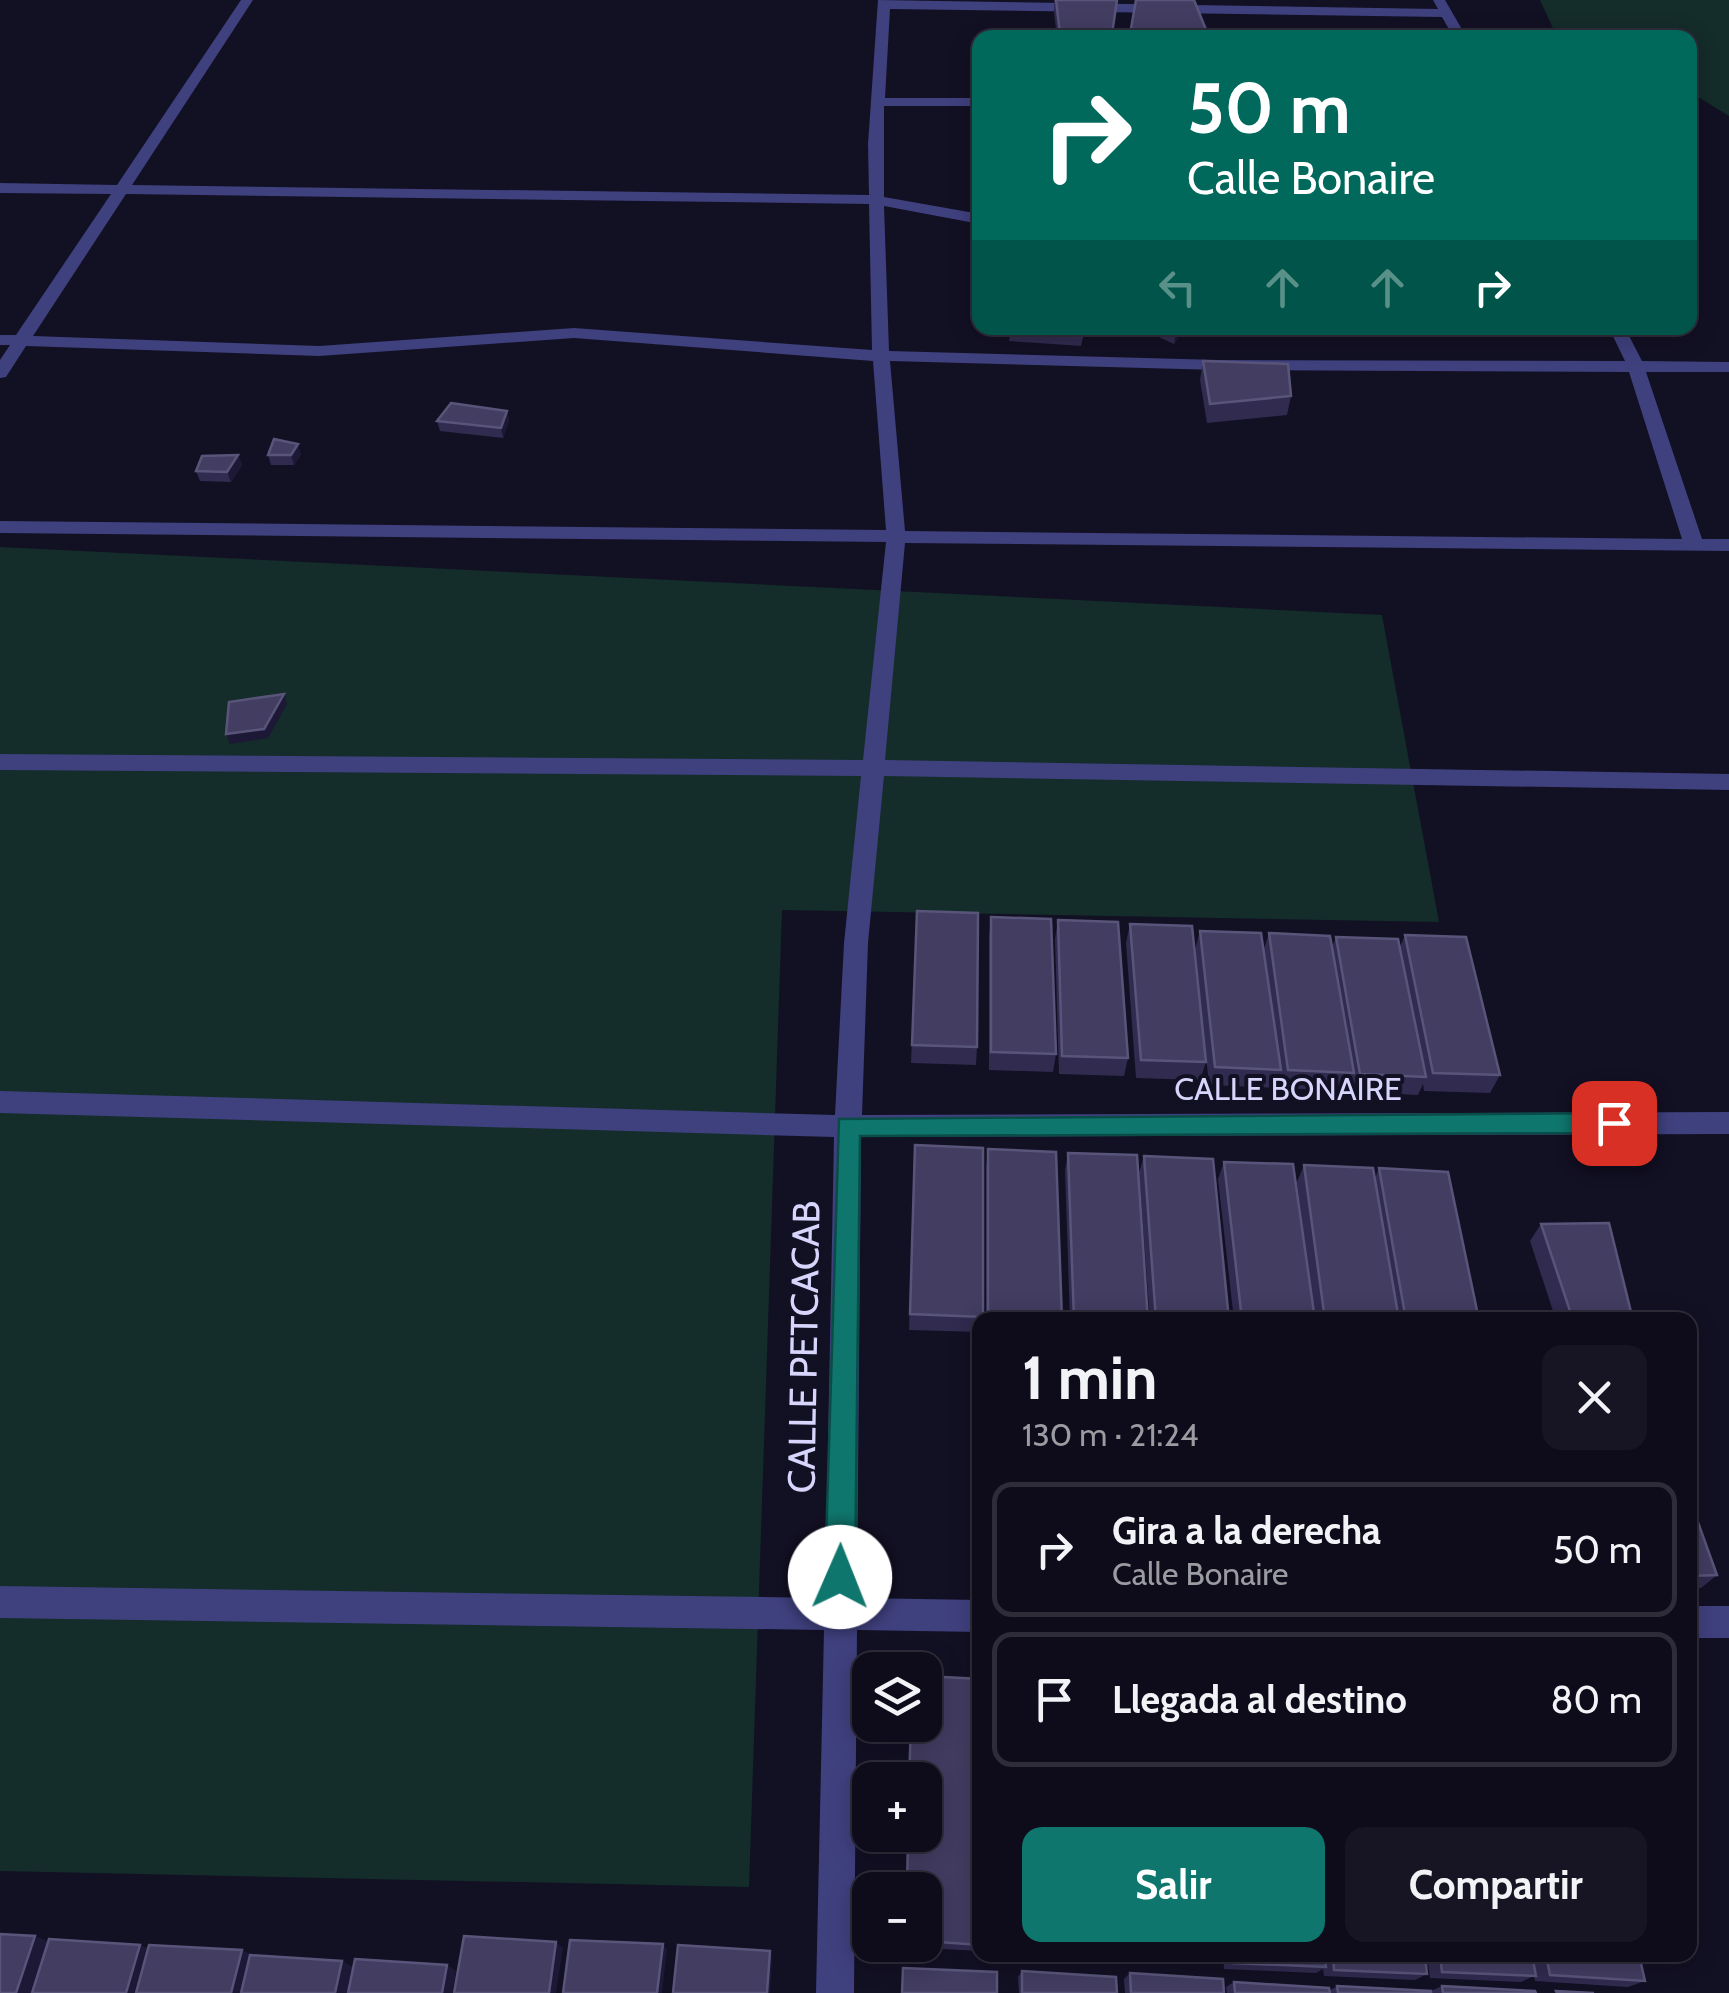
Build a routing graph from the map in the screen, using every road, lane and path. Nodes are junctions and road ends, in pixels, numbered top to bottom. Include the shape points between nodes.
1 (247, 0) edge
2 (883, 2) edge
3 (1442, 6) edge
4 (1457, 30) edge
5 (880, 102) junction
6 (972, 102) edge
7 (0, 188) edge
8 (120, 191) junction
9 (877, 200) junction
10 (972, 218) edge
11 (1620, 335) edge
12 (0, 340) edge
13 (22, 340) junction
14 (881, 356) junction
15 (1636, 367) junction
16 (1729, 367) edge
17 (0, 373) edge
18 (0, 527) edge
19 (896, 539) junction
20 (1729, 544) edge
21 (1694, 545) junction
22 (0, 762) edge
23 (876, 768) junction
24 (1729, 782) edge
25 (0, 1102) edge
26 (1729, 1122) edge
27 (848, 1126) junction
28 (0, 1602) edge
29 (839, 1615) junction
30 (972, 1616) edge
31 (1697, 1622) edge
32 (1729, 1622) edge
33 (835, 1993) edge

1 - 8 street
2 - 3 street
2 - 5 street, CALLE PETCACAB
3 - 4 street
5 - 6 street
5 - 9 street, CALLE PETCACAB
7 - 8 street
8 - 9 street
8 - 13 street
9 - 10 street
9 - 14 street, CALLE PETCACAB
11 - 15 street
12 - 13 street
13 - 14 street via 319,351 574,333
13 - 17 street
14 - 15 street
14 - 19 street, CALLE PETCACAB
15 - 16 street
15 - 21 street
18 - 19 street
19 - 21 street
19 - 23 street, CALLE PETCACAB
20 - 21 street
22 - 23 street
23 - 24 street
23 - 27 street, CALLE PETCACAB via 856,943
25 - 27 street, CALLE BONAIRE
26 - 27 street, CALLE BONAIRE
27 - 29 street, CALLE PETCACAB
28 - 29 street
29 - 30 street
29 - 33 street, CALLE PETCACAB
31 - 32 street

